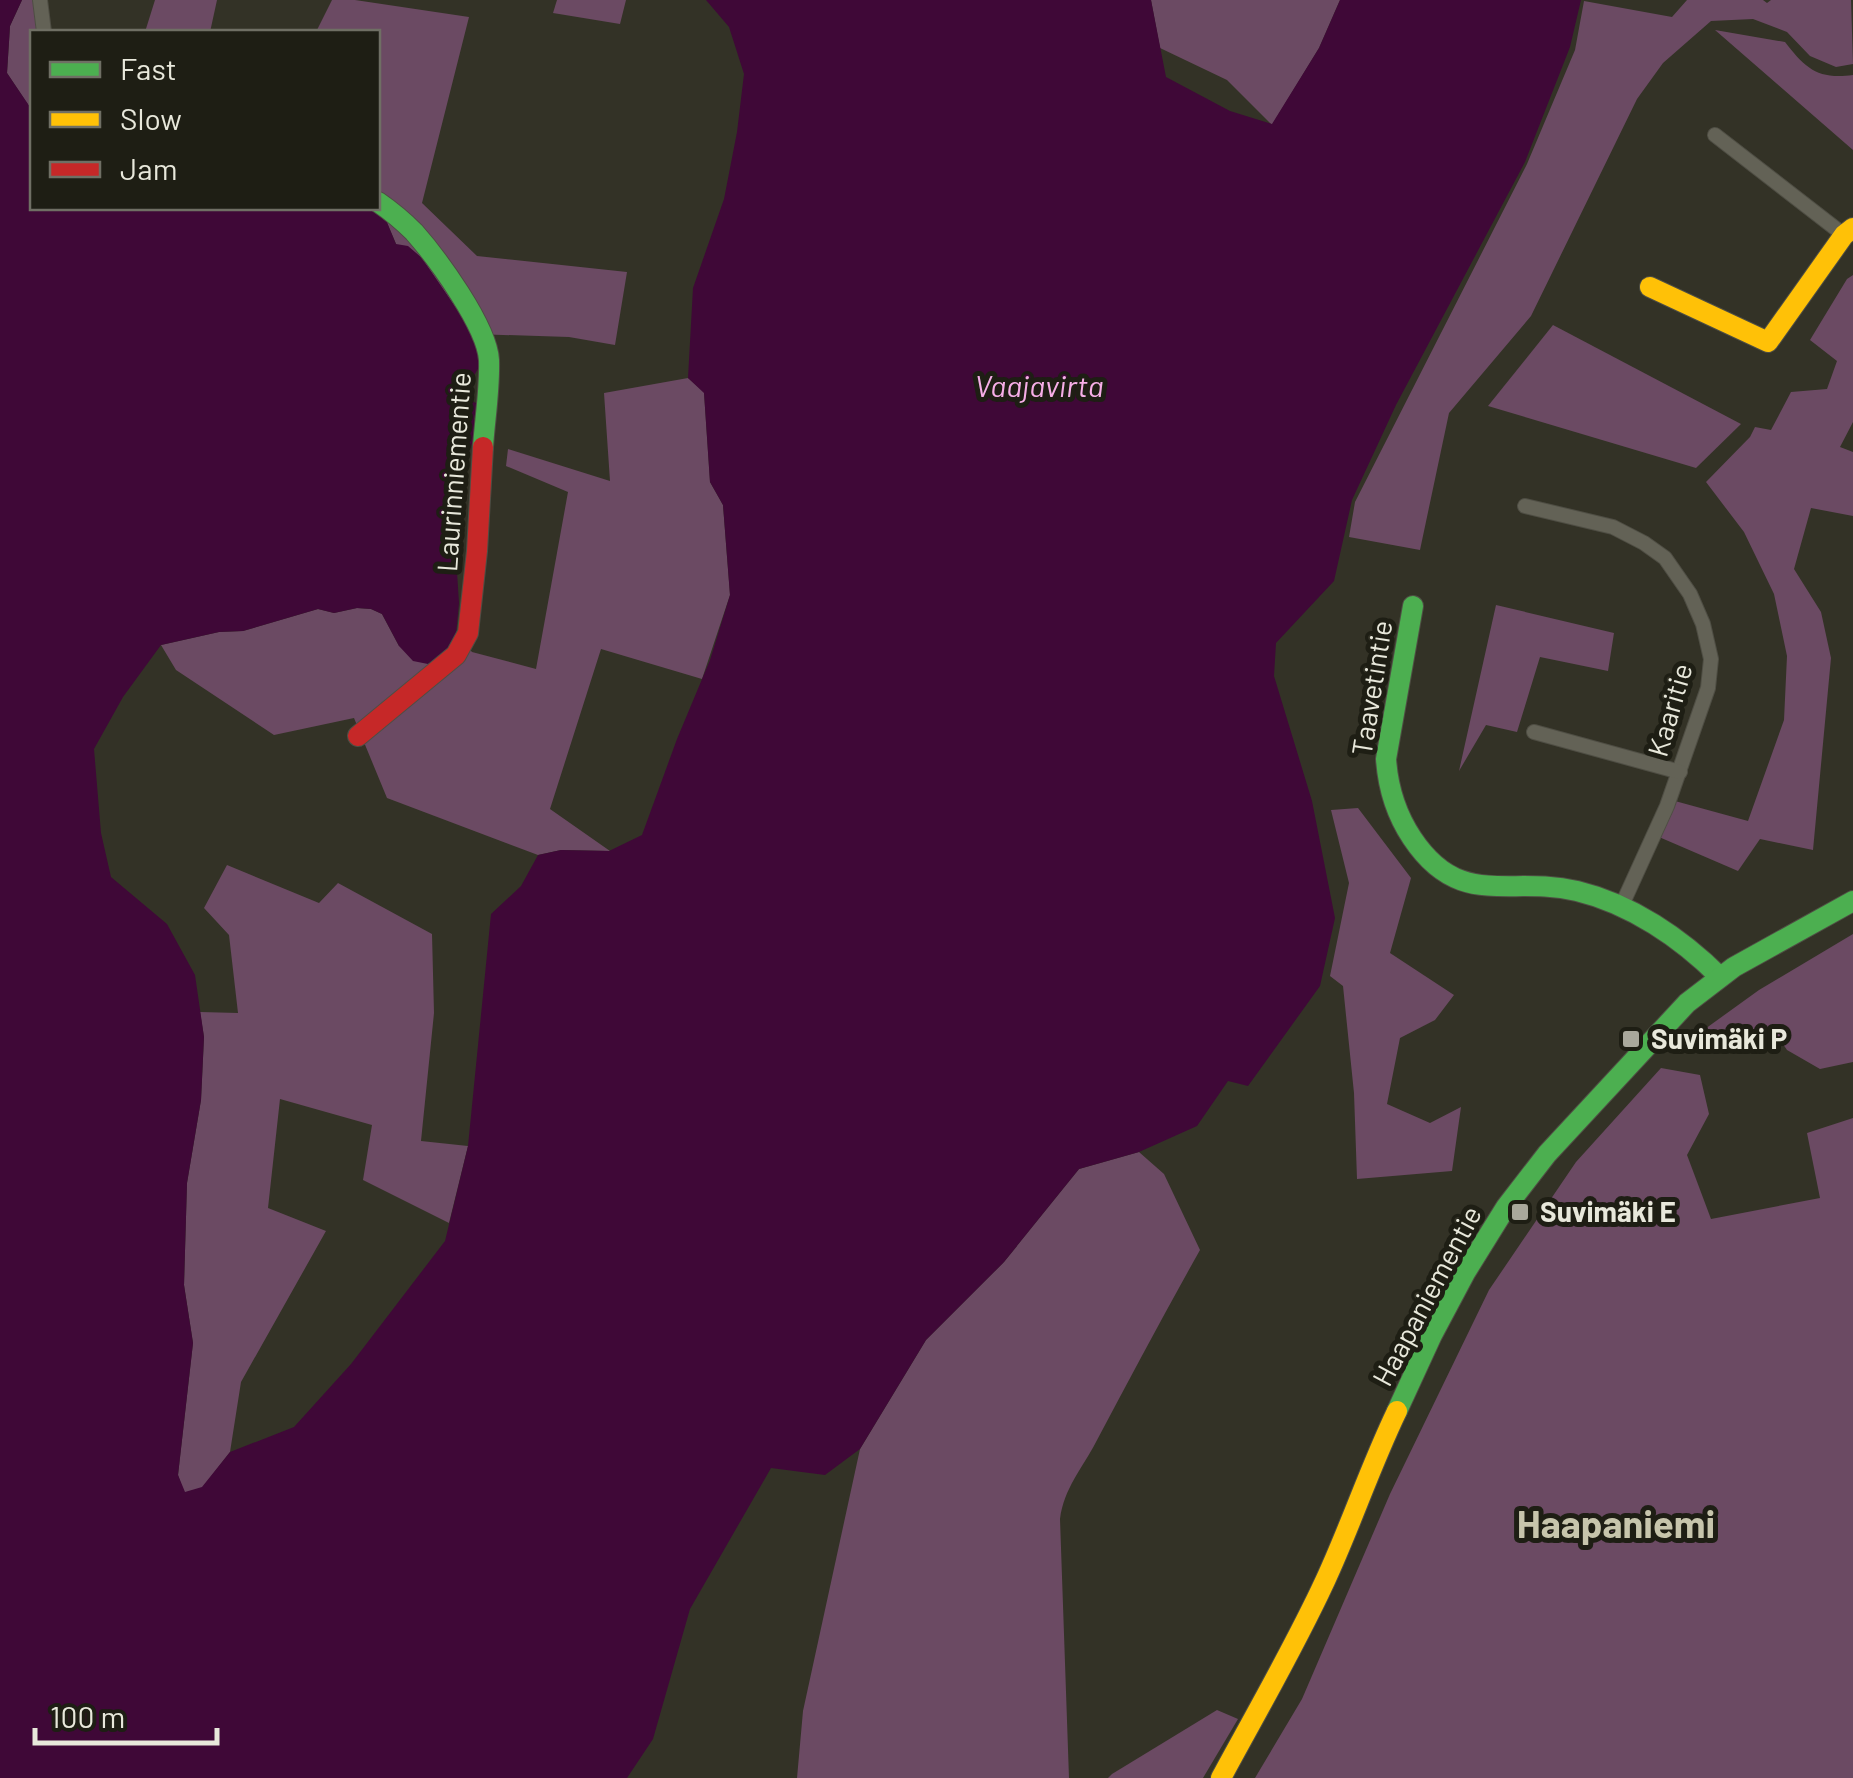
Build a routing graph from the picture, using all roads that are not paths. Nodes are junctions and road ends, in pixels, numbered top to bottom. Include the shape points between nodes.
1 (40, 0) edge
2 (44, 30) edge
3 (1715, 135) dead end
4 (380, 204) edge
5 (1849, 232) edge
6 (1650, 287) dead end
7 (1525, 506) dead end
8 (1413, 606) dead end
9 (1534, 732) dead end
10 (358, 736) dead end
11 (1680, 772) junction
12 (1853, 901) edge
13 (1620, 907) junction
14 (1720, 977) junction
15 (1221, 1778) edge

1 - 2 street
3 - 5 street
4 - 10 street, Laurinniementie via 423,242 476,321 489,358 468,633 456,654
5 - 6 street via 1768,342
7 - 11 street, Kaaritie via 1614,527 1644,543 1665,558 1690,594 1711,659
8 - 13 street, Taavetintie via 1387,781 1393,805 1426,861 1444,876 1474,885 1542,885
9 - 11 street
11 - 13 street, Kaaritie
12 - 14 street, Haapaniementie
13 - 14 street, Taavetintie via 1681,942
14 - 15 street, Haapaniementie via 1687,1003 1546,1154 1506,1207 1432,1335 1328,1577

